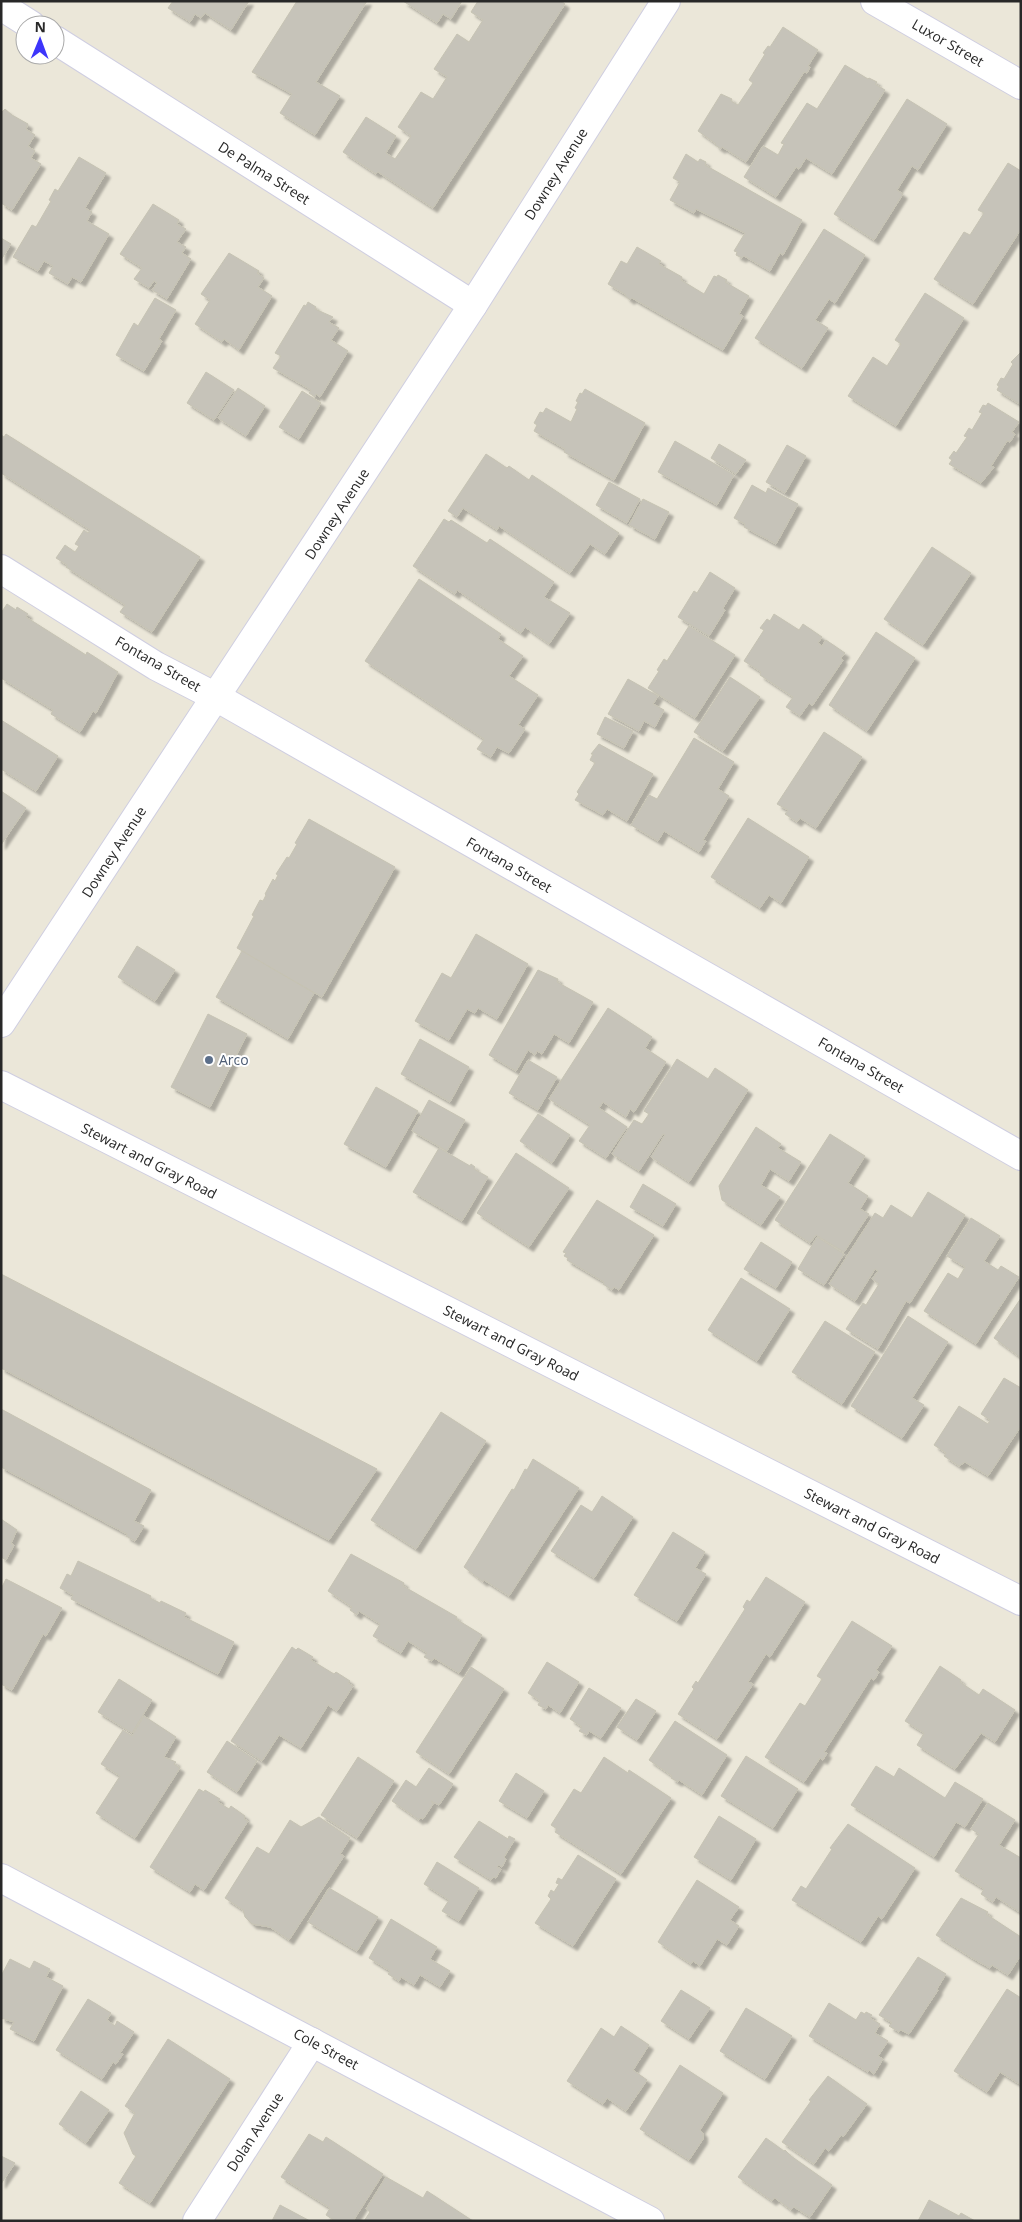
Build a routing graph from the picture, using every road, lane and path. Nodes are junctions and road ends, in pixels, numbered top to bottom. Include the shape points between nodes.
1 (666, 1) edge
2 (875, 1) edge
3 (1, 6) edge
4 (15, 15) edge
5 (65, 46) edge
6 (1021, 85) edge
7 (473, 305) junction
8 (1, 569) edge
9 (216, 697) junction
10 (1, 1023) edge
11 (1, 1085) edge
12 (1021, 1156) edge
13 (1021, 1601) edge
14 (1, 1878) edge
15 (312, 2042) junction
16 (197, 2221) edge
17 (650, 2221) edge

1 - 7 street, Downey Avenue
2 - 6 street, Luxor Street
3 - 4 street
5 - 7 street, De Palma Street
7 - 9 street, Downey Avenue
8 - 9 street, Fontana Street via 156,666
9 - 10 street, Downey Avenue
9 - 12 street, Fontana Street
11 - 13 street, Stewart and Gray Road
14 - 15 street, Cole Street
15 - 16 street, Dolan Avenue
15 - 17 street, Cole Street

